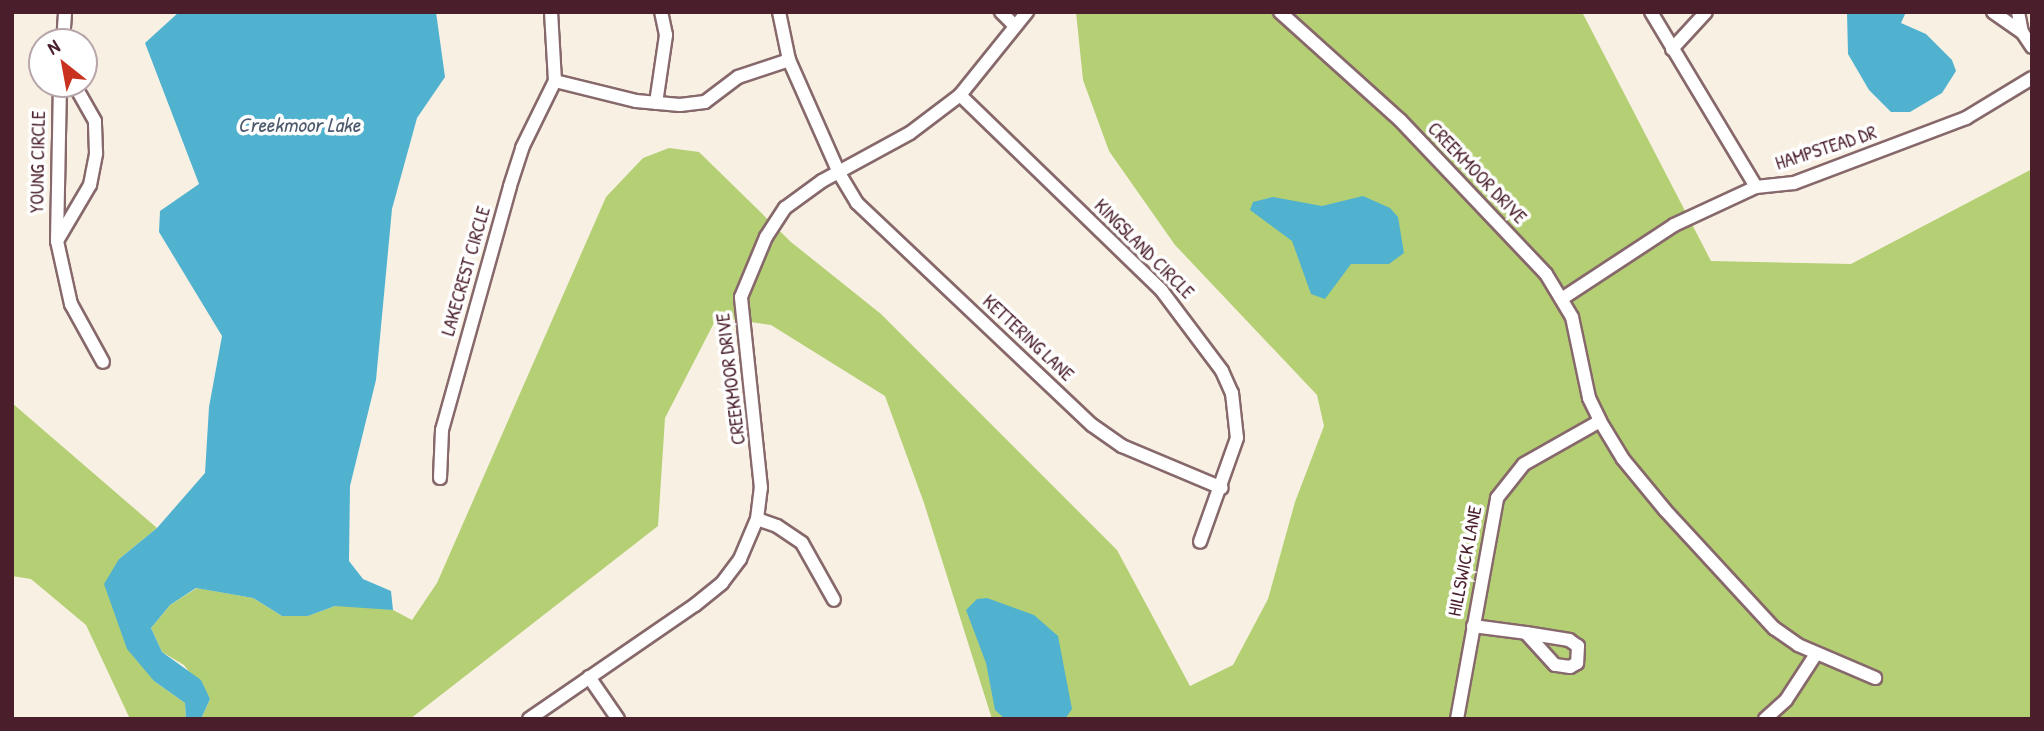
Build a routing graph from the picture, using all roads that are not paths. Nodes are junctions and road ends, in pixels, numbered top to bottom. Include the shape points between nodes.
1 (551, 12) edge
2 (662, 12) edge
3 (779, 12) edge
4 (1001, 12) edge
5 (1027, 12) edge
6 (1280, 12) edge
7 (1651, 12) edge
8 (1706, 12) edge
9 (1993, 12) edge
10 (2018, 12) edge
11 (1014, 25) junction
12 (2022, 32) junction
13 (2032, 47) edge
14 (1672, 49) junction
15 (789, 61) junction
16 (2032, 78) edge
17 (555, 81) junction
18 (960, 95) junction
19 (60, 98) edge
20 (83, 98) edge
21 (656, 103) junction
22 (839, 173) junction
23 (1756, 187) junction
24 (57, 241) junction
25 (1563, 298) junction
26 (103, 362) dead end
27 (1600, 421) junction
28 (440, 478) dead end
29 (1222, 488) junction
30 (757, 520) junction
31 (1200, 542) dead end
32 (834, 600) dead end
33 (1473, 626) junction
34 (1526, 633) dead end
35 (1816, 654) junction
36 (589, 677) junction
37 (1875, 678) dead end
38 (529, 719) edge
39 (618, 719) edge
40 (1457, 719) edge
41 (1765, 719) edge

1 - 17 street, LAKECREST CIRCLE
2 - 21 street via 666,35
3 - 15 street
4 - 11 street
5 - 11 street, CREEKMOOR DRIVE
6 - 25 street, CREEKMOOR DRIVE via 1399,120 1546,274
7 - 14 street
8 - 14 street
9 - 12 street
10 - 12 street
11 - 18 street, CREEKMOOR DRIVE
12 - 13 street
14 - 23 street via 1709,103
15 - 21 street via 738,77 705,102
15 - 22 street
16 - 23 street, HAMPSTEAD DR via 1966,118 1794,183
17 - 21 street
17 - 28 street, LAKECREST CIRCLE via 522,148 510,186 442,430
18 - 22 street, CREEKMOOR DRIVE via 910,133
18 - 29 street, KINGSLAND CIRCLE via 1162,291 1222,371 1232,393 1237,427
19 - 24 street, YOUNG CIRCLE
20 - 24 street, YOUNG CIRCLE via 95,121 96,153 90,185
22 - 29 street, KETTERING LANE via 857,203 1092,425 1122,446
22 - 30 street, CREEKMOOR DRIVE via 785,208 766,237 741,297 760,457
23 - 25 street, HAMPSTEAD DR via 1674,225
24 - 26 street, YOUNG CIRCLE via 71,304
25 - 27 street, CREEKMOOR DRIVE via 1572,317 1589,398
27 - 33 street, HILLSWICK LANE via 1524,464 1505,484 1491,512
27 - 35 street, CREEKMOOR DRIVE via 1623,459 1665,510 1756,609 1774,628
29 - 31 street, KINGSLAND CIRCLE
30 - 32 street via 802,542
30 - 36 street, CREEKMOOR DRIVE via 740,559 722,583
33 - 34 street
33 - 40 street, HILLSWICK LANE
35 - 37 street, CREEKMOOR DRIVE
35 - 41 street via 1786,700
36 - 38 street, CREEKMOOR DRIVE
36 - 39 street

